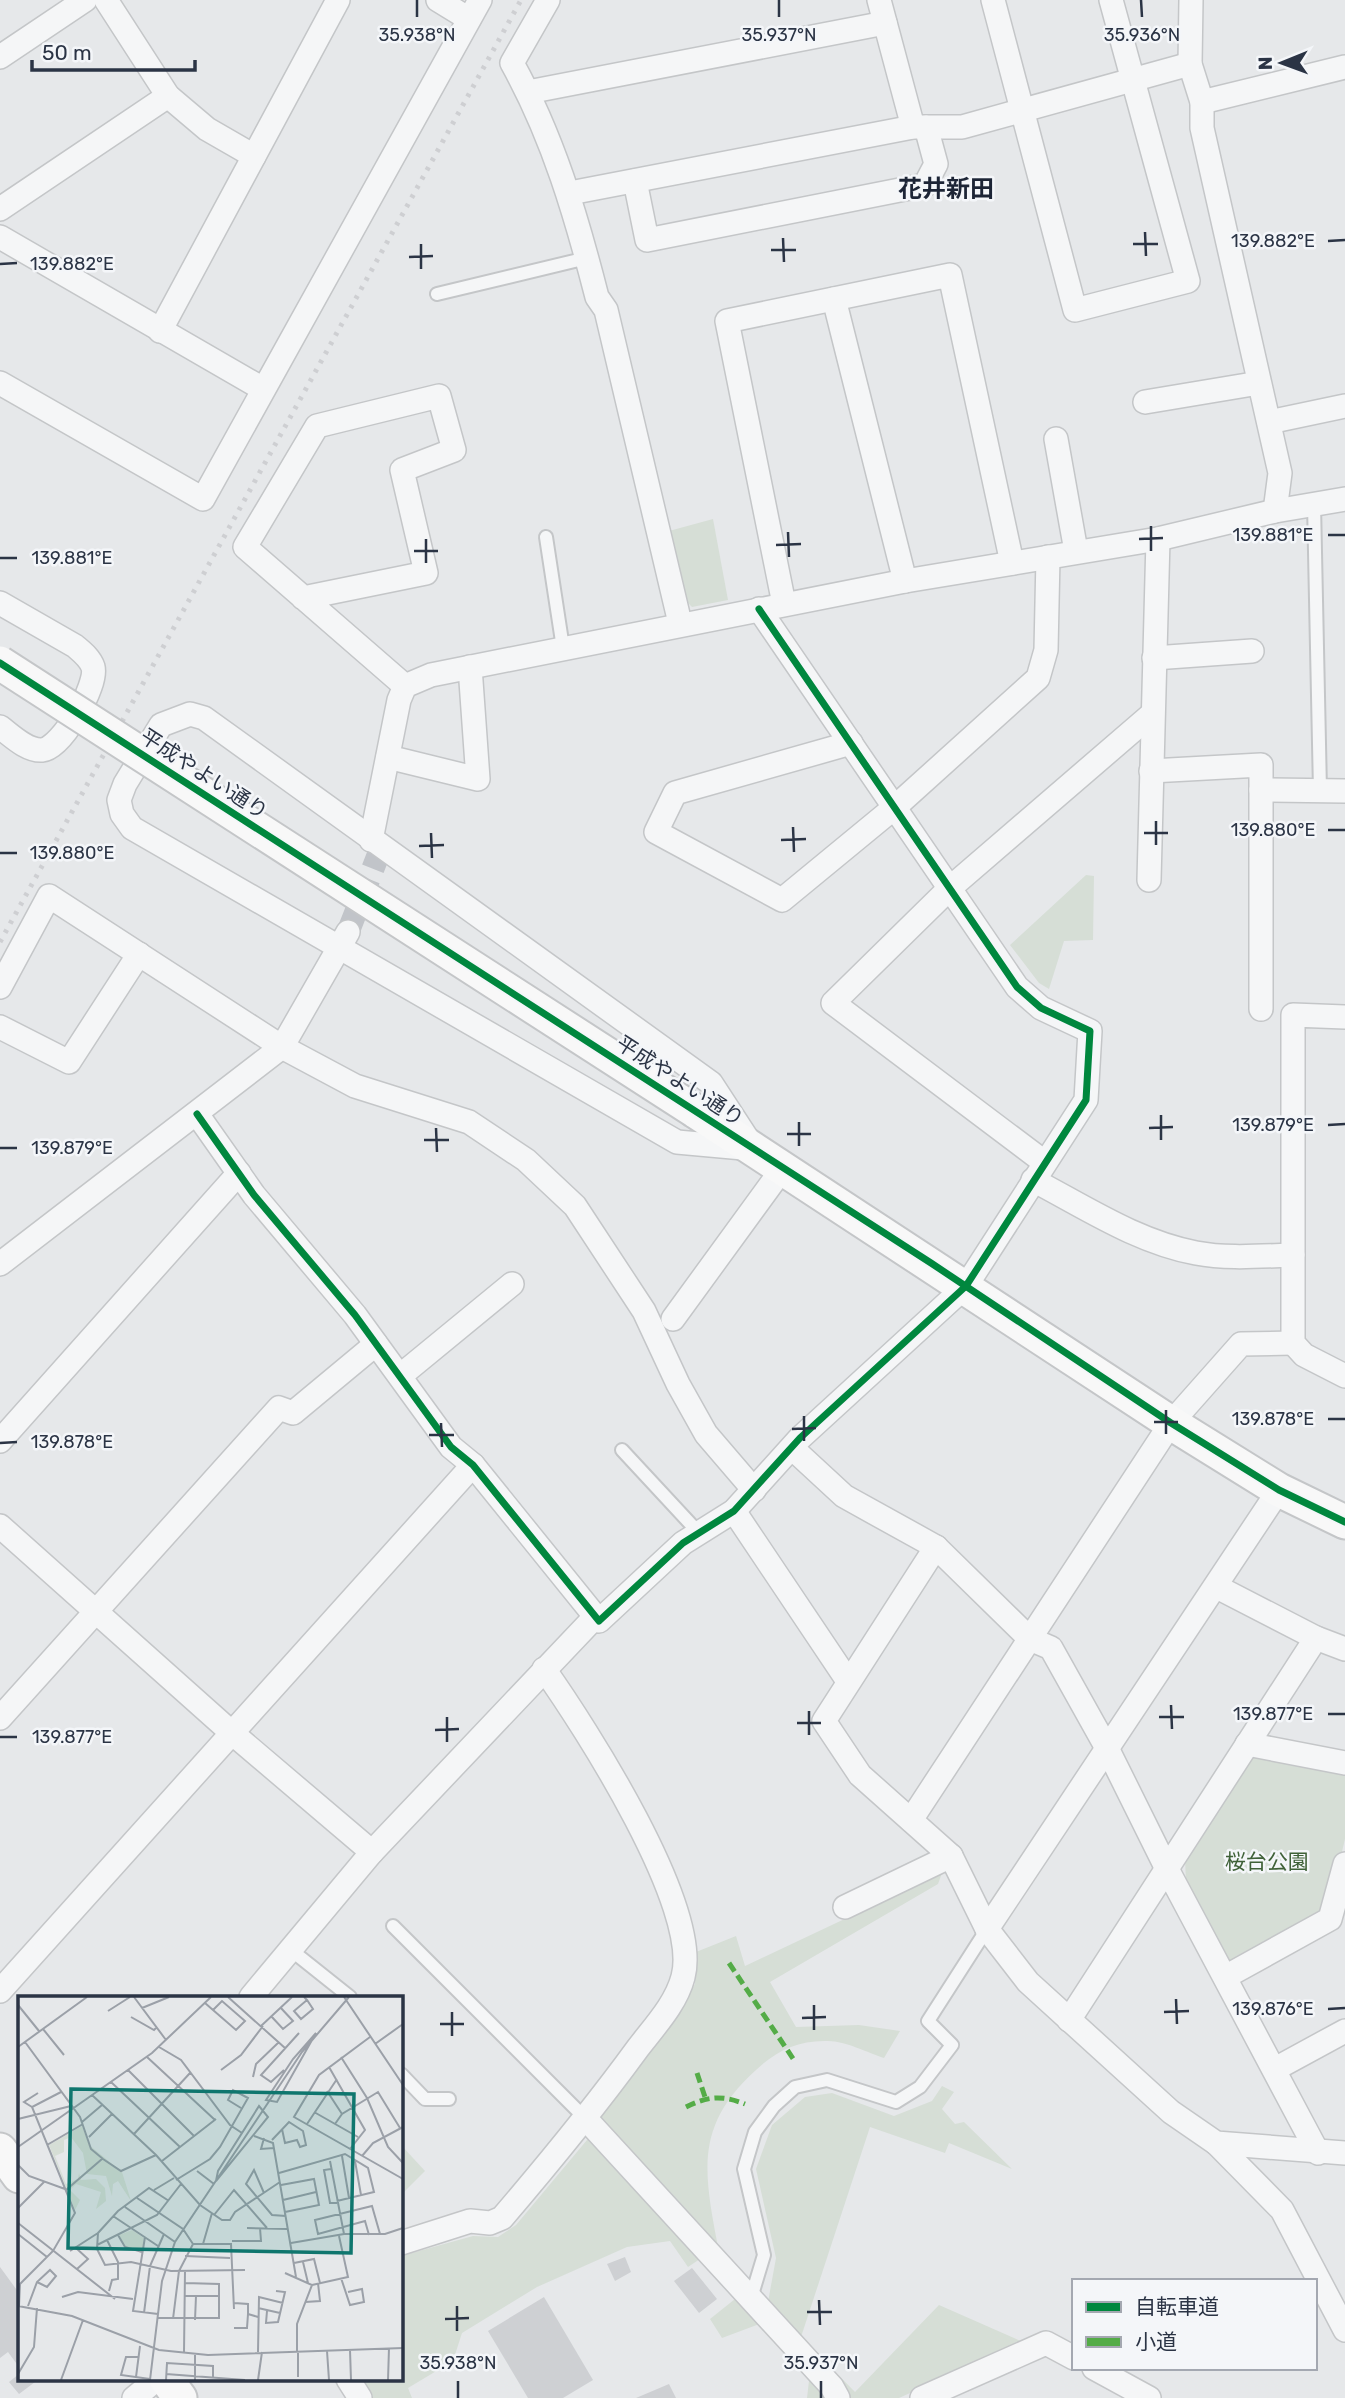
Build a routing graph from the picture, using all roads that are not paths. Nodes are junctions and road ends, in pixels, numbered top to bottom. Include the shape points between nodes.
1 (85, 0) edge
2 (106, 0) edge
3 (338, 0) edge
4 (438, 0) edge
5 (548, 0) edge
6 (879, 0) edge
7 (993, 0) edge
8 (1111, 0) edge
9 (1191, 0) edge
10 (475, 9) edge
11 (885, 23) junction
12 (0, 57) edge
13 (1190, 64) junction
14 (1345, 67) edge
15 (1133, 80) junction
16 (528, 92) junction
17 (168, 96) junction
18 (1202, 102) junction
19 (1024, 110) junction
20 (919, 127) junction
21 (254, 156) junction
22 (635, 181) junction
23 (570, 193) junction
24 (0, 209) edge
25 (0, 237) edge
26 (587, 258) junction
27 (437, 293) dead end
28 (834, 299) junction
29 (160, 331) junction
30 (0, 383) edge
31 (1259, 383) junction
32 (262, 389) junction
33 (1145, 402) dead end
34 (1345, 406) edge
35 (1269, 422) junction
36 (1056, 439) dead end
37 (1345, 499) edge
38 (1314, 504) junction
39 (1275, 511) junction
40 (546, 537) dead end
41 (1158, 538) junction
42 (1076, 551) junction
43 (1048, 557) junction
44 (1012, 563) junction
45 (905, 581) junction
46 (303, 598) junction
47 (0, 603) edge
48 (784, 604) junction
49 (759, 609) junction
50 (680, 624) junction
51 (563, 648) junction
52 (1252, 651) dead end
53 (1154, 658) junction
54 (0, 663) edge
55 (470, 667) junction
56 (405, 686) junction
57 (1152, 714) junction
58 (0, 727) edge
59 (851, 743) junction
60 (388, 757) junction
61 (1151, 771) junction
62 (1261, 790) junction
63 (1320, 791) junction
64 (1345, 791) edge
65 (895, 807) junction
66 (371, 841) junction
67 (1149, 880) dead end
68 (950, 888) junction
69 (343, 939) junction
70 (139, 954) junction
71 (0, 987) edge
72 (1261, 1009) dead end
73 (1345, 1017) edge
74 (0, 1027) edge
75 (282, 1046) junction
76 (197, 1114) junction
77 (754, 1149) junction
78 (783, 1168) junction
79 (1039, 1171) junction
80 (239, 1173) junction
81 (1293, 1255) junction
82 (0, 1264) edge
83 (512, 1284) dead end
84 (966, 1286) junction
85 (673, 1319) dead end
86 (1293, 1343) junction
87 (376, 1344) junction
88 (400, 1376) junction
89 (1345, 1376) edge
90 (1171, 1423) junction
91 (0, 1441) edge
92 (792, 1448) junction
93 (622, 1450) dead end
94 (473, 1465) junction
95 (754, 1490) junction
96 (1279, 1490) junction
97 (734, 1511) junction
98 (1345, 1522) edge
99 (0, 1526) edge
100 (699, 1533) junction
101 (936, 1547) junction
102 (1217, 1587) junction
103 (95, 1611) junction
104 (595, 1617) junction
105 (1316, 1638) junction
106 (1030, 1639) junction
107 (1345, 1649) edge
108 (544, 1669) junction
109 (848, 1681) junction
110 (0, 1718) edge
111 (232, 1733) junction
112 (1247, 1744) junction
113 (1108, 1750) junction
114 (1345, 1763) edge
115 (912, 1820) junction
116 (372, 1852) junction
117 (951, 1856) junction
118 (1345, 1864) edge
119 (1167, 1869) junction
120 (845, 1907) dead end
121 (393, 1926) dead end
122 (987, 1929) junction
123 (291, 1950) junction
124 (1227, 1976) junction
125 (0, 1992) edge
126 (252, 1996) edge
127 (349, 1996) edge
128 (1069, 2020) junction
129 (1345, 2031) edge
130 (1275, 2069) junction
131 (402, 2075) edge
132 (449, 2099) dead end
133 (586, 2119) junction
134 (1216, 2143) junction
135 (0, 2150) edge
136 (1318, 2153) junction
137 (1345, 2153) edge
138 (18, 2175) edge
139 (402, 2240) edge
140 (751, 2298) junction
141 (1345, 2329) edge
142 (1072, 2357) edge
143 (1098, 2370) edge
144 (349, 2380) edge
145 (149, 2389) edge
146 (180, 2398) edge
147 (360, 2398) edge
148 (838, 2398) edge
149 (922, 2398) edge
150 (1149, 2398) edge

1 - 12 street
2 - 17 street
3 - 21 street
4 - 10 street
5 - 16 street via 512,63
6 - 11 street
7 - 19 street
8 - 15 street
9 - 13 street
10 - 32 street
11 - 16 street
11 - 20 street
13 - 15 street
13 - 18 street
14 - 18 street
15 - 19 street
15 - 19 street via 1188,281 1075,310
16 - 23 street
17 - 21 street via 207,129
17 - 24 street
18 - 31 street via 1202,128
19 - 20 street via 962,127
20 - 22 street
20 - 22 street via 936,164 925,185 647,240
21 - 29 street
22 - 23 street
23 - 26 street
25 - 29 street
26 - 27 lane
26 - 50 street via 597,297 607,310
28 - 44 street via 950,275
28 - 45 street
28 - 48 street via 727,321
29 - 32 street
30 - 32 street via 203,499
31 - 33 street
31 - 35 street
34 - 35 street
35 - 39 street via 1280,473
36 - 42 street
37 - 38 street
38 - 39 street
38 - 63 lane
39 - 41 street
40 - 51 lane
41 - 42 street
41 - 53 street
42 - 43 street
43 - 44 street
43 - 65 street via 1046,650 1038,678
44 - 45 street
45 - 48 street
46 - 46 street via 245,547 317,426 439,396 454,450 402,470 426,573
46 - 56 street
47 - 58 street via 75,646 93,668 92,683 61,740 51,747 25,746
48 - 49 street
49 - 50 street
49 - 59 street
50 - 51 street
51 - 55 street
52 - 53 street
53 - 57 street
54 - 77 street, 平成やよい通り, bridge
55 - 56 street
55 - 60 street via 478,779
56 - 60 street
57 - 61 street
57 - 68 street
59 - 65 street
59 - 65 street via 675,793 656,832 782,900
60 - 66 street
61 - 62 street via 1261,765
61 - 67 street
62 - 63 street
62 - 72 street
63 - 64 street
65 - 68 street
66 - 69 street via 204,718 190,714 162,725 119,800 132,828
66 - 77 street via 710,1083
68 - 79 street via 1017,987 1041,1008 1090,1031 1086,1100
68 - 79 street via 833,1003
69 - 75 street
69 - 77 street via 677,1142
70 - 71 street via 49,896
70 - 74 street via 69,1062
70 - 75 street
73 - 81 street via 1293,1015
75 - 76 street
75 - 95 street via 355,1086 469,1122 526,1160 575,1206 644,1311 706,1434
76 - 80 street
76 - 82 street
77 - 78 street, 平成やよい通り
78 - 84 street, 平成やよい通り
78 - 85 street
79 - 81 street via 1135,1234 1194,1252 1233,1257
79 - 84 street
80 - 87 street
80 - 91 street
81 - 86 street
83 - 88 street
84 - 90 street, 平成やよい通り
84 - 92 street
86 - 89 street via 1304,1355
86 - 90 street via 1241,1344
87 - 88 street
87 - 103 street via 293,1413 279,1408
88 - 94 street via 451,1447
90 - 96 street, 平成やよい通り
90 - 106 street
92 - 95 street
92 - 101 street via 844,1496
93 - 100 lane
94 - 104 street
94 - 111 street
95 - 97 street
96 - 98 street, 平成やよい通り
96 - 102 street
97 - 100 street
97 - 109 street
99 - 103 street
100 - 104 street via 599,1621
101 - 106 street
101 - 109 street
102 - 105 street
102 - 113 street
103 - 110 street
103 - 111 street
104 - 108 street
105 - 107 street
105 - 112 street
106 - 113 street via 1051,1648
106 - 115 street
108 - 116 street
108 - 133 street via 576,1714 665,1874 686,1958 672,2001
109 - 115 street via 824,1721 860,1775
111 - 116 street
111 - 125 street
112 - 114 street
112 - 119 street
113 - 119 street
113 - 122 street
115 - 117 street
116 - 123 street
117 - 120 street
117 - 122 street
118 - 124 street via 1330,1919
119 - 124 street
119 - 128 street
121 - 133 lane
122 - 128 street via 1028,1982
122 - 140 lane via 928,2021 952,2045 920,2087 896,2102 827,2080 795,2087 755,2132 744,2169 764,2255
123 - 126 street
123 - 127 lane
124 - 130 street
128 - 134 street via 1171,2112
129 - 130 street
130 - 136 street
131 - 132 lane via 425,2099
133 - 139 street via 502,2218 470,2221
133 - 140 street
134 - 136 street
134 - 141 street via 1282,2210
135 - 138 street
136 - 137 street
140 - 148 street
142 - 149 street via 1046,2343
143 - 150 street
144 - 147 street
145 - 146 street

